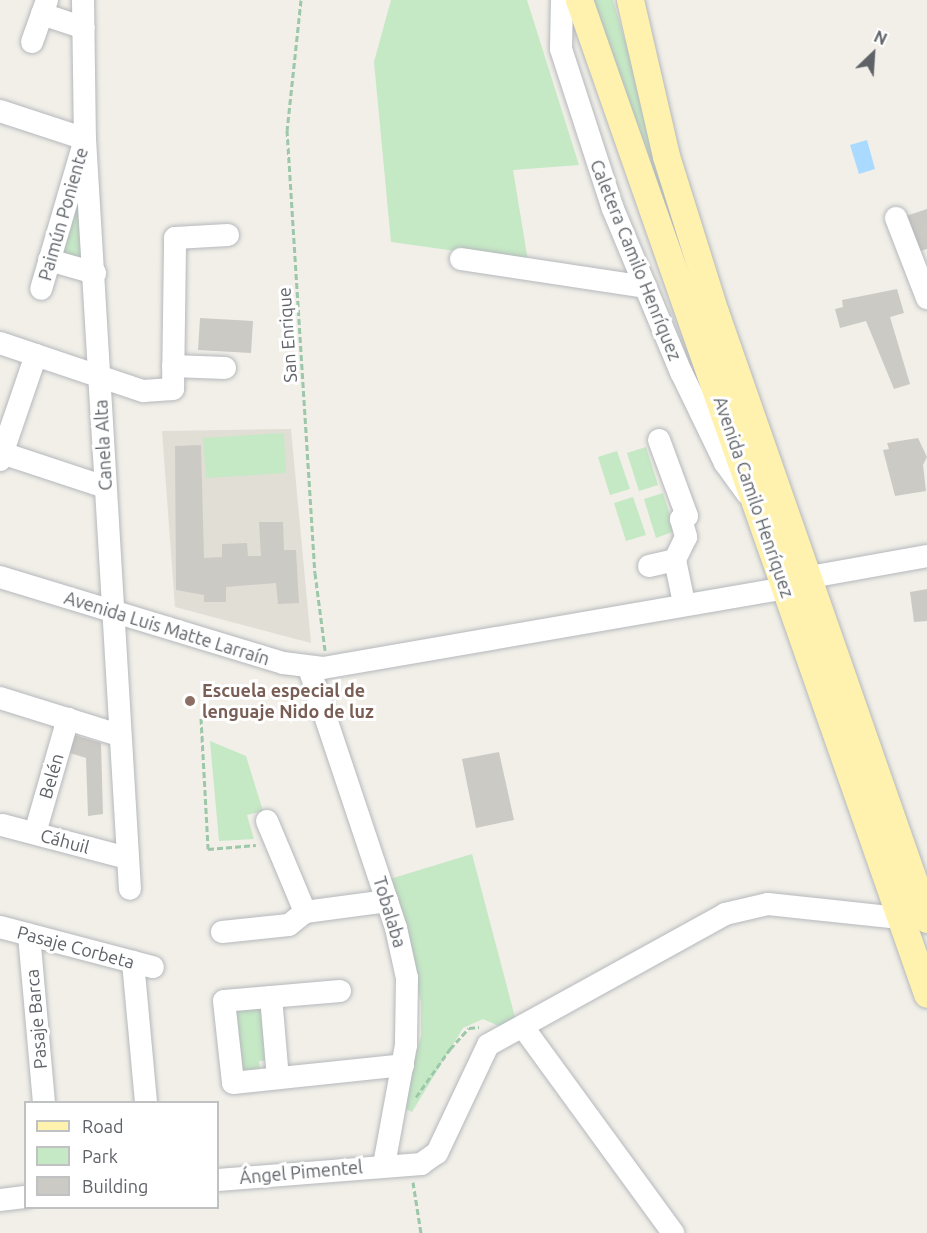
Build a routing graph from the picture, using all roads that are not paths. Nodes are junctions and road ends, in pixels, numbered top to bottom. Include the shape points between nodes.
1 (83, 0) edge
2 (562, 0) edge
3 (579, 0) edge
4 (630, 0) edge
5 (45, 7) edge
6 (84, 28) junction
7 (32, 42) dead end
8 (0, 111) edge
9 (85, 139) junction
10 (896, 218) dead end
11 (228, 236) dead end
12 (461, 259) dead end
13 (49, 260) junction
14 (95, 273) junction
15 (646, 287) junction
16 (41, 289) dead end
17 (927, 298) edge
18 (0, 343) edge
19 (36, 355) junction
20 (173, 366) junction
21 (225, 368) dead end
22 (100, 376) junction
23 (659, 440) dead end
24 (1, 457) edge
25 (105, 487) junction
26 (756, 504) junction
27 (927, 556) edge
28 (675, 560) junction
29 (649, 566) dead end
30 (0, 577) edge
31 (795, 583) junction
32 (684, 603) junction
33 (111, 612) junction
34 (325, 667) junction
35 (0, 698) edge
36 (68, 719) junction
37 (119, 735) junction
38 (267, 821) dead end
39 (2, 825) dead end
40 (34, 833) junction
41 (128, 858) junction
42 (129, 889) dead end
43 (387, 902) junction
44 (924, 905) edge
45 (305, 912) junction
46 (900, 918) junction
47 (0, 927) edge
48 (222, 932) dead end
49 (29, 935) junction
50 (340, 991) dead end
51 (927, 994) edge
52 (272, 997) junction
53 (515, 1030) junction
54 (403, 1065) junction
55 (278, 1078) junction
56 (44, 1101) edge
57 (146, 1101) edge
58 (384, 1165) junction
59 (219, 1180) edge
60 (24, 1197) edge
61 (0, 1200) edge
62 (673, 1233) edge

1 - 6 street, Canela Alta
2 - 15 street, Caletera Camilo Henríquez via 561,49 613,209
3 - 26 main road, Avenida Camilo Henríquez
4 - 31 main road, Avenida Camilo Henríquez via 666,156
5 - 6 street
5 - 7 street
6 - 9 street, Canela Alta
8 - 9 street
9 - 13 street, Paimún Poniente
9 - 14 street, Canela Alta
10 - 17 street
11 - 20 street via 176,238
12 - 15 street
13 - 14 street
13 - 16 street, Paimún Poniente
14 - 22 street, Canela Alta
15 - 26 street, Caletera Camilo Henríquez via 725,463
18 - 19 street
19 - 22 street
19 - 24 street
20 - 21 street
20 - 22 street via 173,389 143,391
22 - 25 street, Canela Alta
23 - 28 street via 687,516 681,519 686,537
24 - 25 street
25 - 33 street, Canela Alta
26 - 31 main road, Avenida Camilo Henríquez
27 - 31 street
28 - 29 street
28 - 32 street
30 - 33 street, Avenida Luis Matte Larraín
31 - 32 street
31 - 44 main road, Avenida Camilo Henríquez
31 - 46 main road, Avenida Camilo Henríquez
32 - 34 street
33 - 34 street, Avenida Luis Matte Larraín
33 - 37 street, Canela Alta
34 - 43 street, Tobalaba
35 - 36 street
36 - 37 street
36 - 40 street, Belén
37 - 41 street, Canela Alta
38 - 45 street
39 - 40 street, Cáhuil
40 - 41 street, Cáhuil
41 - 42 street, Canela Alta
43 - 45 street
43 - 54 street, Tobalaba via 407,978
45 - 48 street via 289,925
46 - 51 main road, Avenida Camilo Henríquez
46 - 53 street, Ángel Pimentel via 768,904 724,914
47 - 49 street, Pasaje Corbeta
49 - 56 street, Pasaje Barca
49 - 57 street, Pasaje Corbeta via 143,964
50 - 52 street
52 - 55 street
52 - 55 street via 224,1001 233,1083
53 - 58 street, Ángel Pimentel via 488,1045 437,1153 421,1164
53 - 62 street
54 - 55 street
54 - 58 street, Tobalaba
58 - 59 street, Ángel Pimentel
60 - 61 street

